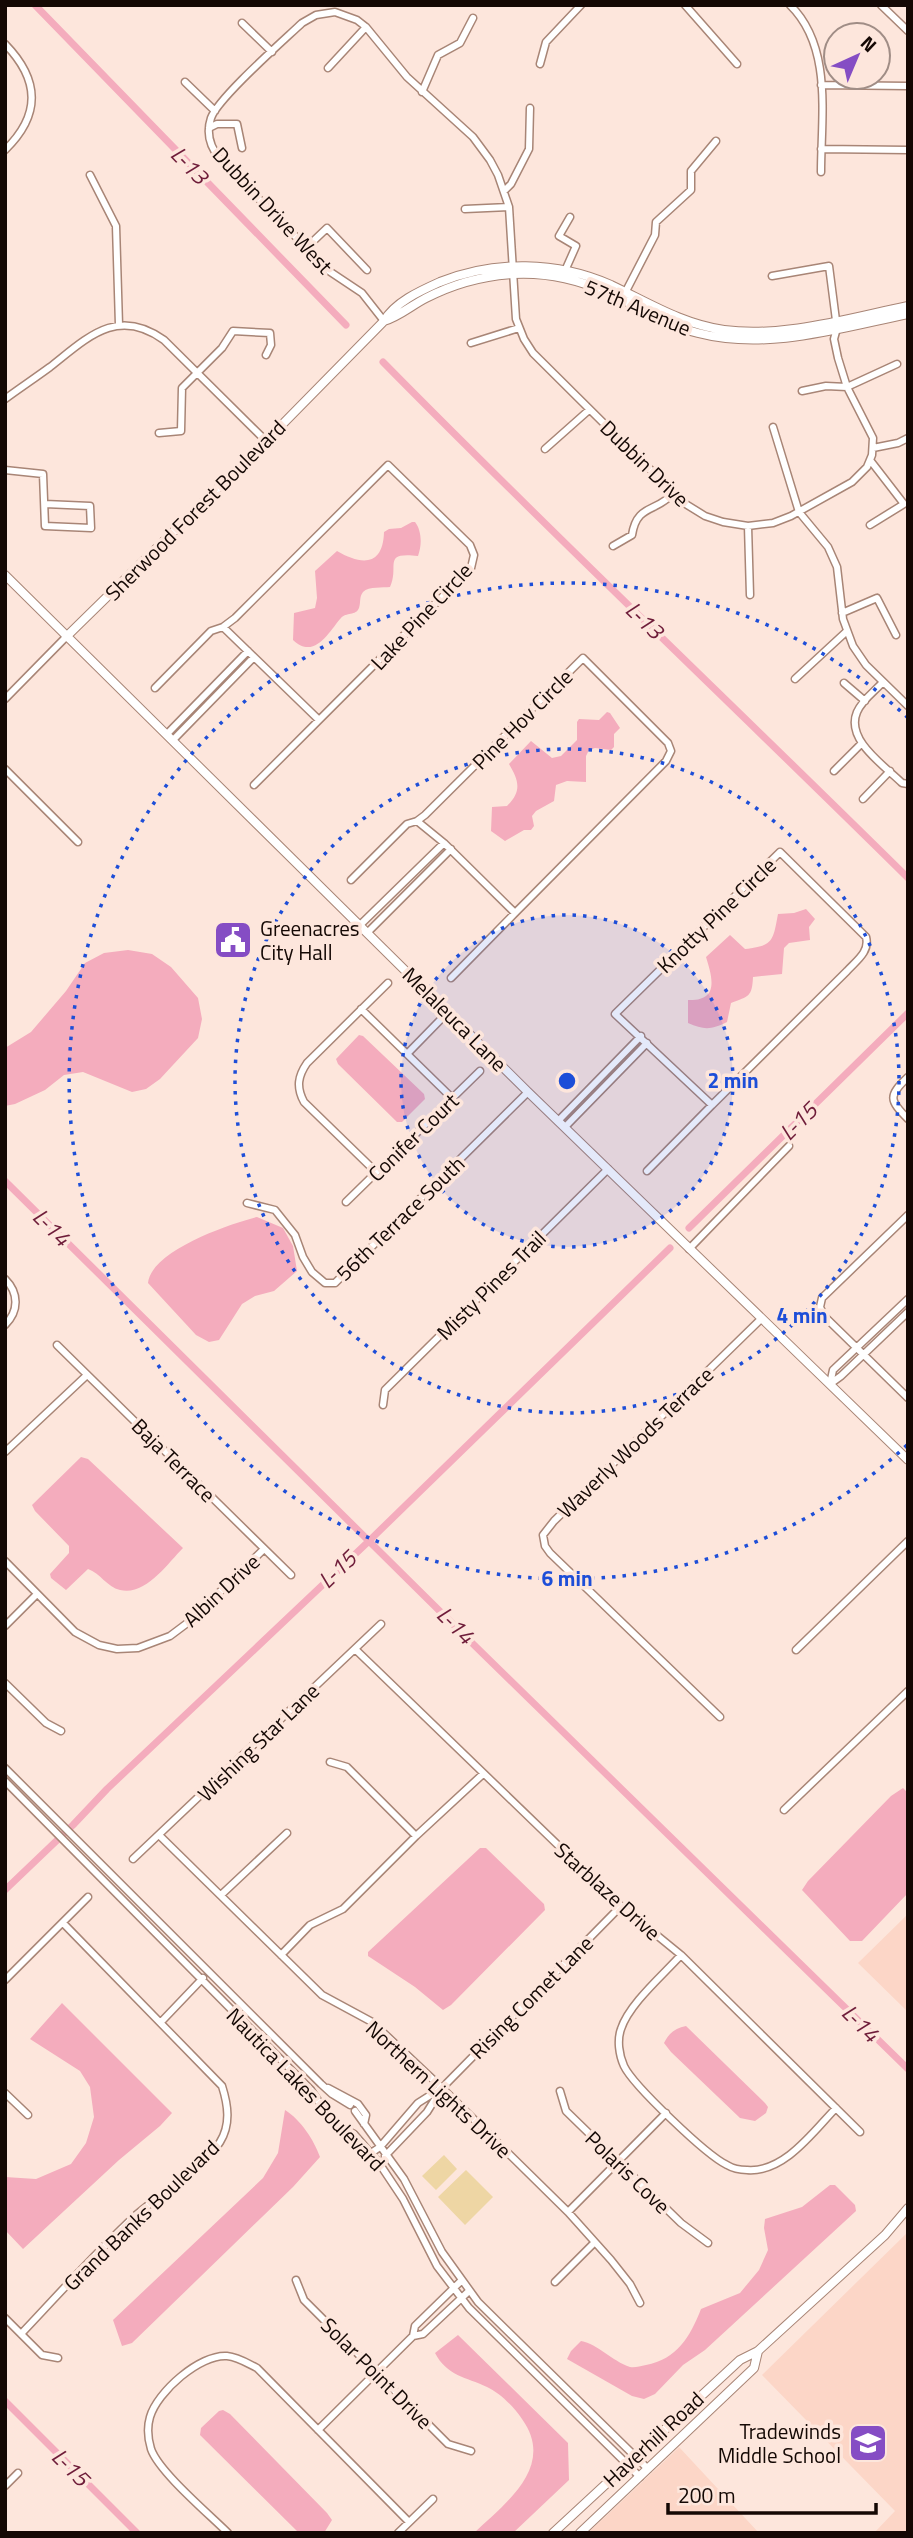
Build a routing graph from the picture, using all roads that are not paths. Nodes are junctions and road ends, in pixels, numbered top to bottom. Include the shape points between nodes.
1 (581, 5) edge
2 (685, 5) edge
3 (790, 5) edge
4 (881, 5) edge
5 (336, 9) edge
6 (473, 18) dead end
7 (242, 23) dead end
8 (366, 26) junction
9 (908, 31) edge
10 (5, 44) edge
11 (272, 52) junction
12 (540, 64) dead end
13 (737, 64) dead end
14 (328, 68) dead end
15 (185, 82) dead end
16 (821, 85) junction
17 (908, 86) edge
18 (422, 92) junction
19 (530, 108) dead end
20 (215, 111) junction
21 (209, 128) junction
22 (716, 141) dead end
23 (242, 148) dead end
24 (821, 149) junction
25 (5, 150) edge
26 (908, 150) edge
27 (821, 172) dead end
28 (90, 175) dead end
29 (504, 191) junction
30 (509, 207) junction
31 (465, 209) dead end
32 (570, 217) dead end
33 (306, 248) junction
34 (367, 270) dead end
35 (514, 270) junction
36 (564, 275) junction
37 (772, 276) dead end
38 (623, 296) junction
39 (908, 306) edge
40 (908, 314) edge
41 (384, 321) junction
42 (837, 324) junction
43 (119, 325) junction
44 (519, 328) junction
45 (471, 343) dead end
46 (266, 355) dead end
47 (897, 364) dead end
48 (198, 373) junction
49 (847, 387) junction
50 (802, 391) dead end
51 (5, 399) edge
52 (589, 410) junction
53 (773, 426) dead end
54 (159, 433) dead end
55 (908, 438) edge
56 (266, 441) junction
57 (545, 449) dead end
58 (873, 449) junction
59 (870, 460) junction
60 (5, 470) edge
61 (673, 493) junction
62 (44, 504) junction
63 (799, 512) junction
64 (870, 525) dead end
65 (748, 526) junction
66 (613, 547) dead end
67 (5, 575) edge
68 (750, 595) dead end
69 (842, 613) junction
70 (223, 627) junction
71 (847, 631) junction
72 (897, 635) dead end
73 (66, 637) junction
74 (247, 651) junction
75 (254, 657) junction
76 (794, 680) dead end
77 (883, 682) junction
78 (844, 683) dead end
79 (155, 688) dead end
80 (5, 699) edge
81 (864, 701) junction
82 (908, 706) edge
83 (319, 720) junction
84 (170, 737) junction
85 (862, 743) junction
86 (5, 769) edge
87 (834, 771) dead end
88 (890, 771) junction
89 (908, 784) edge
90 (254, 785) dead end
91 (863, 799) dead end
92 (417, 821) junction
93 (78, 842) dead end
94 (444, 843) junction
95 (451, 849) junction
96 (351, 880) dead end
97 (515, 913) junction
98 (360, 925) junction
99 (368, 932) junction
100 (450, 978) dead end
101 (387, 983) dead end
102 (361, 1009) junction
103 (448, 1012) junction
104 (641, 1036) junction
105 (647, 1043) junction
106 (407, 1054) junction
107 (480, 1071) dead end
108 (908, 1077) edge
109 (528, 1092) junction
110 (452, 1098) junction
111 (712, 1105) junction
112 (908, 1119) edge
113 (561, 1124) junction
114 (789, 1146) dead end
115 (608, 1169) junction
116 (647, 1171) dead end
117 (376, 1172) junction
118 (346, 1202) dead end
119 (247, 1203) dead end
120 (908, 1215) edge
121 (689, 1249) junction
122 (5, 1279) edge
123 (908, 1299) edge
124 (908, 1312) edge
125 (761, 1319) junction
126 (5, 1325) edge
127 (57, 1345) dead end
128 (856, 1349) junction
129 (863, 1356) junction
130 (87, 1375) junction
131 (830, 1384) junction
132 (908, 1398) edge
133 (383, 1405) dead end
134 (5, 1452) edge
135 (908, 1460) edge
136 (908, 1541) edge
137 (264, 1549) junction
138 (5, 1561) edge
139 (291, 1576) dead end
140 (37, 1594) junction
141 (381, 1624) dead end
142 (5, 1626) edge
143 (355, 1649) junction
144 (796, 1650) dead end
145 (5, 1682) edge
146 (908, 1691) edge
147 (720, 1717) dead end
148 (61, 1731) dead end
149 (330, 1762) dead end
150 (5, 1768) edge
151 (483, 1774) junction
152 (5, 1781) edge
153 (784, 1810) dead end
154 (287, 1833) dead end
155 (160, 1836) junction
156 (416, 1836) junction
157 (133, 1859) dead end
158 (221, 1895) junction
159 (89, 1897) dead end
160 (621, 1906) junction
161 (63, 1923) junction
162 (281, 1955) junction
163 (681, 1955) junction
164 (209, 1972) junction
165 (5, 1980) edge
166 (202, 1980) junction
167 (161, 2022) junction
168 (322, 2085) junction
169 (442, 2088) junction
170 (560, 2091) dead end
171 (5, 2093) edge
172 (836, 2108) junction
173 (666, 2113) junction
174 (28, 2115) dead end
175 (364, 2124) junction
176 (860, 2132) dead end
177 (380, 2147) junction
178 (371, 2153) junction
179 (386, 2155) junction
180 (378, 2162) junction
181 (617, 2162) junction
182 (908, 2208) edge
183 (568, 2212) junction
184 (594, 2243) junction
185 (708, 2243) dead end
186 (296, 2280) dead end
187 (461, 2281) junction
188 (555, 2282) dead end
189 (453, 2288) junction
190 (469, 2291) junction
191 (461, 2298) junction
192 (640, 2303) dead end
193 (5, 2318) edge
194 (21, 2334) junction
195 (413, 2336) junction
196 (758, 2351) junction
197 (58, 2358) dead end
198 (376, 2371) junction
199 (318, 2430) junction
200 (471, 2451) dead end
201 (634, 2456) junction
202 (626, 2464) junction
203 (648, 2469) junction
204 (18, 2473) dead end
205 (640, 2477) junction
206 (5, 2486) edge
207 (433, 2498) dead end
208 (409, 2522) junction
209 (228, 2533) edge
210 (398, 2533) edge
211 (553, 2533) edge
212 (580, 2533) edge

1 - 12 street via 546,42
2 - 13 street
3 - 16 street via 815,43
4 - 9 street
5 - 8 street, Dubbin Drive West
5 - 11 street, Dubbin Drive West via 306,20
6 - 18 street via 460,43 438,55
7 - 11 street
8 - 14 street
8 - 18 street, Dubbin Drive West
10 - 25 street via 26,71 32,99 26,123
11 - 20 street, Dubbin Drive West
15 - 20 street
16 - 17 street
16 - 24 street
18 - 29 street, Dubbin Drive West via 480,146
19 - 29 street via 529,149
20 - 21 street, Dubbin Drive West
21 - 23 street via 237,124
21 - 33 street, Dubbin Drive West via 216,155
22 - 38 street via 691,171 691,190 656,222 655,235
24 - 26 street
24 - 27 street
28 - 43 street via 116,226
29 - 30 street, Dubbin Drive West
30 - 31 street
30 - 35 street, Dubbin Drive West
32 - 36 street via 559,236 576,246
33 - 34 street via 327,228
33 - 41 street, Dubbin Drive West via 333,275 362,293
35 - 36 street, 57th Avenue
35 - 41 street, 57th Avenue via 454,285
35 - 44 street, Dubbin Drive
36 - 38 street, 57th Avenue
37 - 42 street via 829,267
38 - 42 street, 57th Avenue via 664,322 723,338 766,340
39 - 42 street, 57th Avenue
40 - 42 street, 57th Avenue
41 - 56 street, Sherwood Forest Boulevard
42 - 49 street via 834,339
43 - 48 street via 156,334
43 - 51 street via 90,336
44 - 45 street
44 - 52 street, Dubbin Drive via 533,353
46 - 48 street via 270,333 233,331
47 - 49 street
48 - 54 street via 182,388 181,431
48 - 56 street
49 - 50 street
49 - 58 street via 870,428
52 - 57 street
52 - 61 street, Dubbin Drive
53 - 63 street
55 - 58 street
56 - 73 street, Sherwood Forest Boulevard
58 - 59 street, Dubbin Drive
59 - 63 street, Dubbin Drive via 856,479
59 - 64 street via 904,505
60 - 62 street via 43,474
61 - 65 street, Dubbin Drive via 709,518
61 - 66 street via 642,512 632,535
62 - 62 street via 46,526 91,528 90,506
63 - 65 street, Dubbin Drive via 773,523
63 - 69 street via 833,557
65 - 68 street
67 - 73 street, Melaleuca Lane
69 - 71 street
69 - 72 street via 877,598
70 - 74 street
70 - 79 street, Lake Pine Circle via 211,631
70 - 83 street, Lake Pine Circle via 388,465 398,474 470,545 474,562
71 - 76 street
71 - 77 street via 859,656
73 - 80 street, Sherwood Forest Boulevard
73 - 84 street, Melaleuca Lane
74 - 75 street
74 - 84 street
75 - 83 street
75 - 84 street
77 - 81 street
77 - 82 street
78 - 81 street
81 - 85 street via 855,719
83 - 90 street, Lake Pine Circle
84 - 98 street, Melaleuca Lane
85 - 87 street
85 - 88 street
86 - 93 street
88 - 89 street
88 - 91 street
92 - 94 street
92 - 96 street, Pine Hov Circle via 407,824
92 - 97 street, Pine Hov Circle via 583,658 671,751
94 - 95 street
94 - 98 street
95 - 97 street
95 - 99 street
97 - 100 street, Pine Hov Circle
98 - 99 street, Melaleuca Lane
99 - 103 street, Melaleuca Lane
101 - 102 street
102 - 106 street
102 - 117 street via 307,1063 298,1079 299,1092 311,1110
103 - 106 street
103 - 109 street, Melaleuca Lane
104 - 105 street, Knotty Pine Circle
104 - 111 street, Knotty Pine Circle via 615,1013 780,852 866,937 868,945
104 - 113 street
105 - 111 street, Knotty Pine Circle
105 - 113 street
106 - 110 street
107 - 110 street, Conifer Court
108 - 112 street via 894,1092 893,1101
109 - 113 street, Melaleuca Lane
109 - 119 street, 56th Terrace South via 335,1283 325,1283 312,1272 295,1234 275,1210
110 - 117 street, Conifer Court
111 - 116 street, Knotty Pine Circle
113 - 115 street, Melaleuca Lane
114 - 121 street
115 - 121 street, Melaleuca Lane
115 - 133 street, Misty Pines Trail via 385,1390
117 - 118 street, Conifer Court
120 - 128 street via 822,1298 821,1312
121 - 125 street, Melaleuca Lane
122 - 126 street via 16,1300
123 - 128 street
124 - 129 street
125 - 131 street, Melaleuca Lane
125 - 147 street, Waverly Woods Terrace via 543,1535 550,1553
127 - 130 street, Baja Terrace
128 - 129 street
128 - 131 street via 833,1370
129 - 131 street
129 - 132 street
130 - 134 street
130 - 137 street, Baja Terrace
131 - 135 street, Melaleuca Lane
136 - 144 street
137 - 139 street, Baja Terrace
137 - 140 street, Albin Drive via 190,1621 170,1636 138,1648 99,1645 75,1632
138 - 140 street, Albin Drive
140 - 142 street
141 - 143 street, Wishing Star Lane
143 - 151 street, Starblaze Drive
143 - 155 street, Wishing Star Lane
145 - 148 street via 46,1723
146 - 153 street
149 - 156 street via 347,1767
150 - 164 street, Nautica Lakes Boulevard
151 - 156 street
151 - 160 street, Starblaze Drive
152 - 166 street, Nautica Lakes Boulevard
154 - 158 street
155 - 157 street, Wishing Star Lane
155 - 158 street, Northern Lights Drive
156 - 162 street via 344,1909 310,1925
158 - 162 street, Northern Lights Drive
159 - 161 street
160 - 163 street, Starblaze Drive
160 - 169 street, Rising Comet Lane
161 - 165 street
161 - 167 street, Grand Banks Boulevard
162 - 169 street, Northern Lights Drive via 322,1996 372,2022
163 - 172 street, Starblaze Drive
163 - 173 street via 629,2013 619,2048 624,2067
164 - 166 street
164 - 168 street, Nautica Lakes Boulevard
166 - 167 street
166 - 178 street, Nautica Lakes Boulevard via 311,2090 329,2117
167 - 194 street, Grand Banks Boulevard via 222,2086 228,2116 221,2140 210,2155 137,2214
168 - 175 street, Nautica Lakes Boulevard via 353,2108
168 - 175 street, Nautica Lakes Boulevard via 358,2104 366,2115
169 - 177 street, Rising Comet Lane via 418,2103
169 - 179 street, Rising Comet Lane via 427,2112
169 - 183 street, Northern Lights Drive
170 - 181 street, Polaris Cove via 566,2111
171 - 174 street
172 - 173 street via 784,2158 767,2168 747,2171 712,2155
172 - 176 street, Starblaze Drive
173 - 181 street
175 - 177 street, Nautica Lakes Boulevard
177 - 178 street, Rising Comet Lane
177 - 179 street, Nautica Lakes Boulevard
178 - 180 street, Nautica Lakes Boulevard
179 - 180 street, Rising Comet Lane
179 - 187 street, Nautica Lakes Boulevard
180 - 189 street, Nautica Lakes Boulevard
181 - 183 street
181 - 185 street, Polaris Cove
182 - 196 street, Haverhill Road via 885,2235
183 - 184 street, Northern Lights Drive
184 - 188 street
184 - 192 street, Northern Lights Drive via 618,2268
186 - 198 street, Solar Point Drive via 304,2300
187 - 189 street
187 - 190 street, Nautica Lakes Boulevard
189 - 191 street, Nautica Lakes Boulevard
189 - 195 street via 415,2326
190 - 191 street
190 - 201 street, Nautica Lakes Boulevard
191 - 195 street via 423,2334
191 - 202 street, Nautica Lakes Boulevard
193 - 194 street
194 - 197 street via 42,2355
195 - 198 street
196 - 201 street, Haverhill Road via 740,2360
196 - 203 street, Haverhill Road via 754,2368
198 - 199 street
198 - 200 street, Solar Point Drive via 448,2444
199 - 208 street
199 - 209 street via 257,2368 226,2356 194,2366 159,2400 150,2416 152,2451
201 - 202 street, Haverhill Road
201 - 203 street, Nautica Lakes Boulevard
202 - 205 street, Nautica Lakes Boulevard
202 - 211 street, Haverhill Road
203 - 205 street, Haverhill Road
204 - 206 street
205 - 212 street, Haverhill Road
207 - 208 street
208 - 210 street

